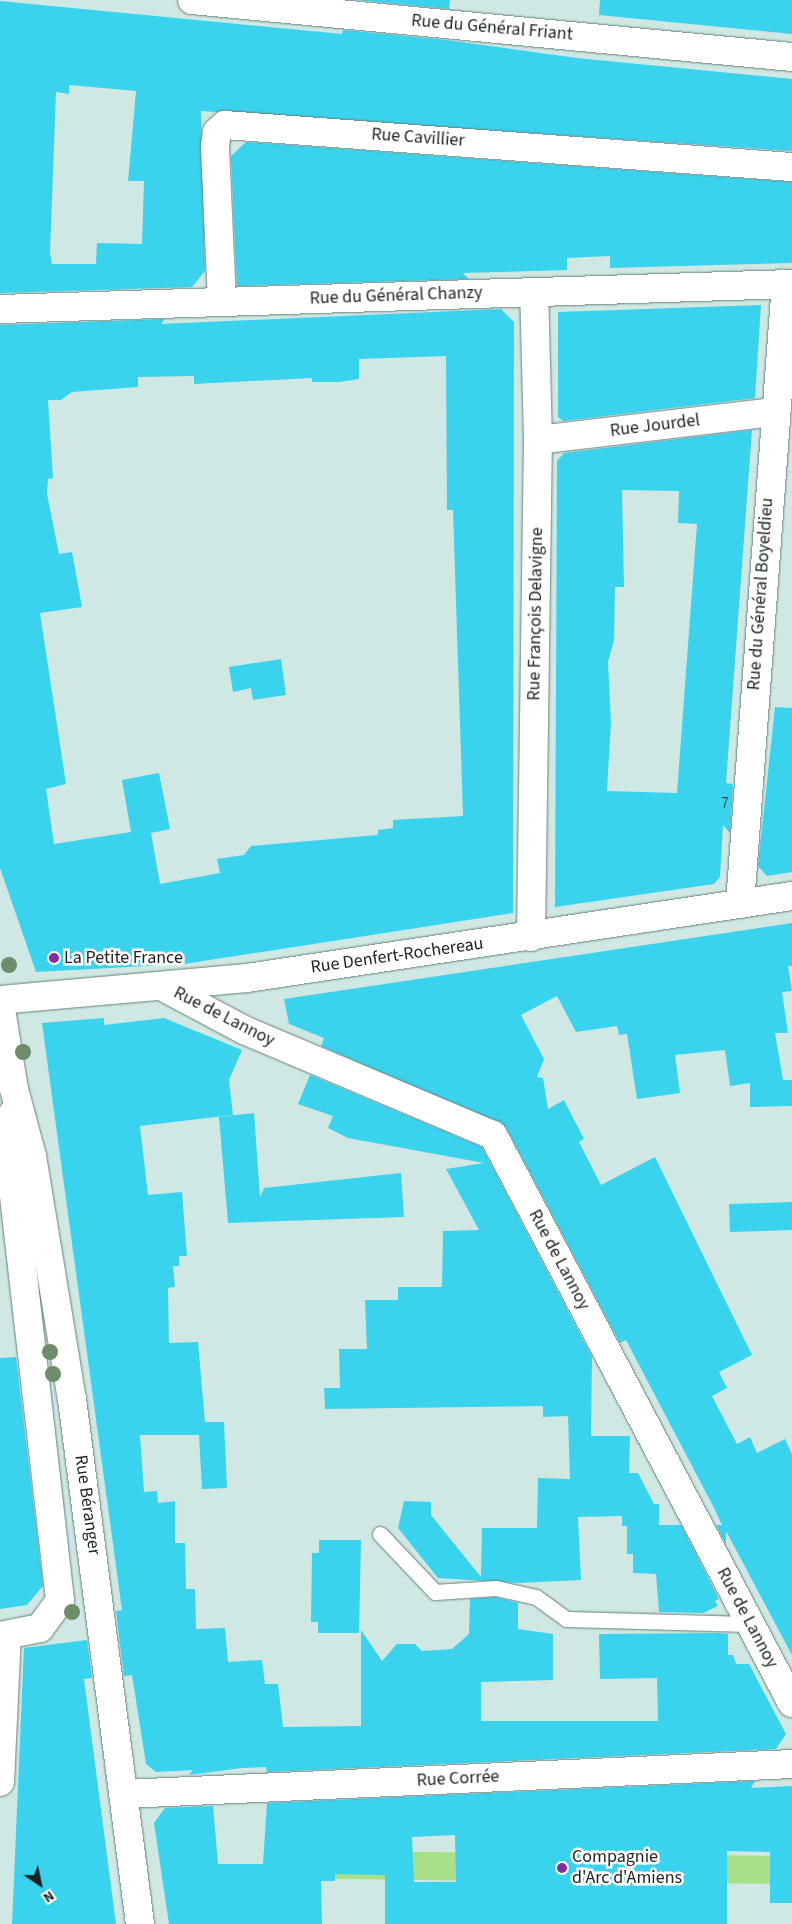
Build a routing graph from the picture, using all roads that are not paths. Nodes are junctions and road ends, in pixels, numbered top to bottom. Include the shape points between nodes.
1 (192, 0) edge
2 (792, 56) edge
3 (792, 167) edge
4 (789, 284) edge
5 (534, 292) junction
6 (222, 302) junction
7 (0, 309) edge
8 (773, 412) junction
9 (538, 440) junction
10 (792, 896) edge
11 (740, 904) junction
12 (531, 936) junction
13 (166, 988) junction
14 (0, 1002) edge
15 (4, 1062) edge
16 (14, 1089) junction
17 (380, 1534) dead end
18 (750, 1624) junction
19 (4, 1636) edge
20 (792, 1703) edge
21 (792, 1764) edge
22 (0, 1782) edge
23 (124, 1794) junction
24 (140, 1924) edge

1 - 2 street, Rue du Général Friant
3 - 6 street, Rue Cavillier via 224,125 217,132 215,146
4 - 5 street, Rue du Général Chanzy
4 - 8 street, Rue du Général Boyeldieu
5 - 6 street, Rue du Général Chanzy
5 - 9 street, Rue François Delavigne
6 - 7 street, Rue du Général Chanzy
8 - 9 street, Rue Jourdel
8 - 11 street, Rue du Général Boyeldieu
9 - 12 street, Rue François Delavigne
10 - 11 street, Rue Denfert-Rochereau
11 - 12 street, Rue Denfert-Rochereau
12 - 13 street, Rue Denfert-Rochereau
13 - 14 street, Rue Denfert-Rochereau
13 - 18 street, Rue de Lannoy via 244,1030 493,1135
14 - 15 street, Rue Béranger
15 - 16 street, Rue Béranger
16 - 19 street, Rue Béranger via 10,1160 60,1600 40,1628
16 - 23 street, Rue Béranger via 32,1156 72,1399
17 - 18 lane via 434,1592 496,1588 536,1597 566,1619
18 - 20 street, Rue de Lannoy
19 - 22 street
21 - 23 street, Rue Corrée
23 - 24 street, Rue Béranger

